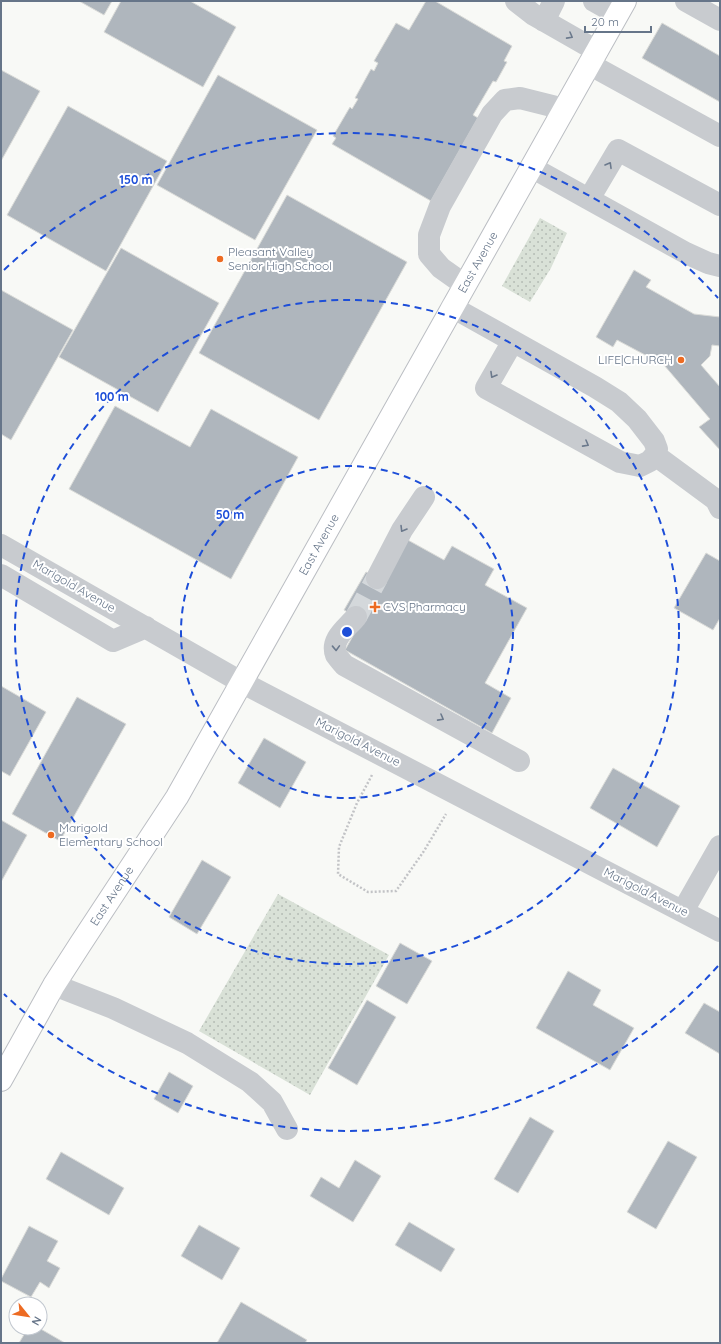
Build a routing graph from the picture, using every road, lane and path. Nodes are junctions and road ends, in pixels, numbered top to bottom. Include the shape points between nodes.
1 (516, 1) edge
2 (554, 1) edge
3 (594, 1) edge
4 (686, 1) edge
5 (621, 8) edge
6 (544, 20) junction
7 (720, 20) edge
8 (593, 57) junction
9 (564, 110) junction
10 (720, 136) edge
11 (531, 167) junction
12 (589, 199) junction
13 (720, 205) edge
14 (720, 266) edge
15 (465, 285) junction
16 (452, 307) junction
17 (513, 341) junction
18 (655, 455) junction
19 (424, 497) dead end
20 (720, 508) edge
21 (1, 545) edge
22 (1, 576) edge
23 (377, 578) tunnel mouth
24 (356, 617) tunnel mouth
25 (146, 628) junction
26 (241, 682) junction
27 (382, 755) junction
28 (519, 761) dead end
29 (458, 794) junction
30 (720, 846) edge
31 (683, 911) junction
32 (720, 931) edge
33 (54, 986) junction
34 (1, 1080) edge
35 (287, 1129) dead end

1 - 6 street
2 - 6 street
3 - 5 street
4 - 7 street
5 - 8 main road, East Avenue
6 -> 8 street
8 - 9 main road, East Avenue
8 - 10 street
9 - 11 main road, East Avenue
9 - 15 street via 520,98 505,100 492,114 440,206 429,236 429,254 441,268
11 - 12 street
11 - 15 main road, East Avenue
12 -> 13 street via 618,150
12 - 14 street via 686,253
15 - 16 main road, East Avenue
16 - 17 street
16 - 26 main road, East Avenue
17 - 18 street via 619,402 637,419 654,441 657,449
17 -> 18 street via 486,388 620,462 640,466 650,462
18 - 20 street via 716,500
19 -> 23 street via 402,530
21 - 25 street, Marigold Avenue
22 - 25 street via 113,641
24 -> 28 street via 335,643 336,655 344,665
25 - 26 street, Marigold Avenue
26 - 27 street, Marigold Avenue
26 - 33 main road, East Avenue via 177,797
27 - 29 street, Marigold Avenue
27 - 29 path via 357,803 339,847 338,874 368,892 396,891 424,851
29 - 31 street, Marigold Avenue
30 - 31 street
31 - 32 street, Marigold Avenue
33 - 34 main road, East Avenue
33 - 35 street via 112,1008 187,1043 250,1082 272,1102

